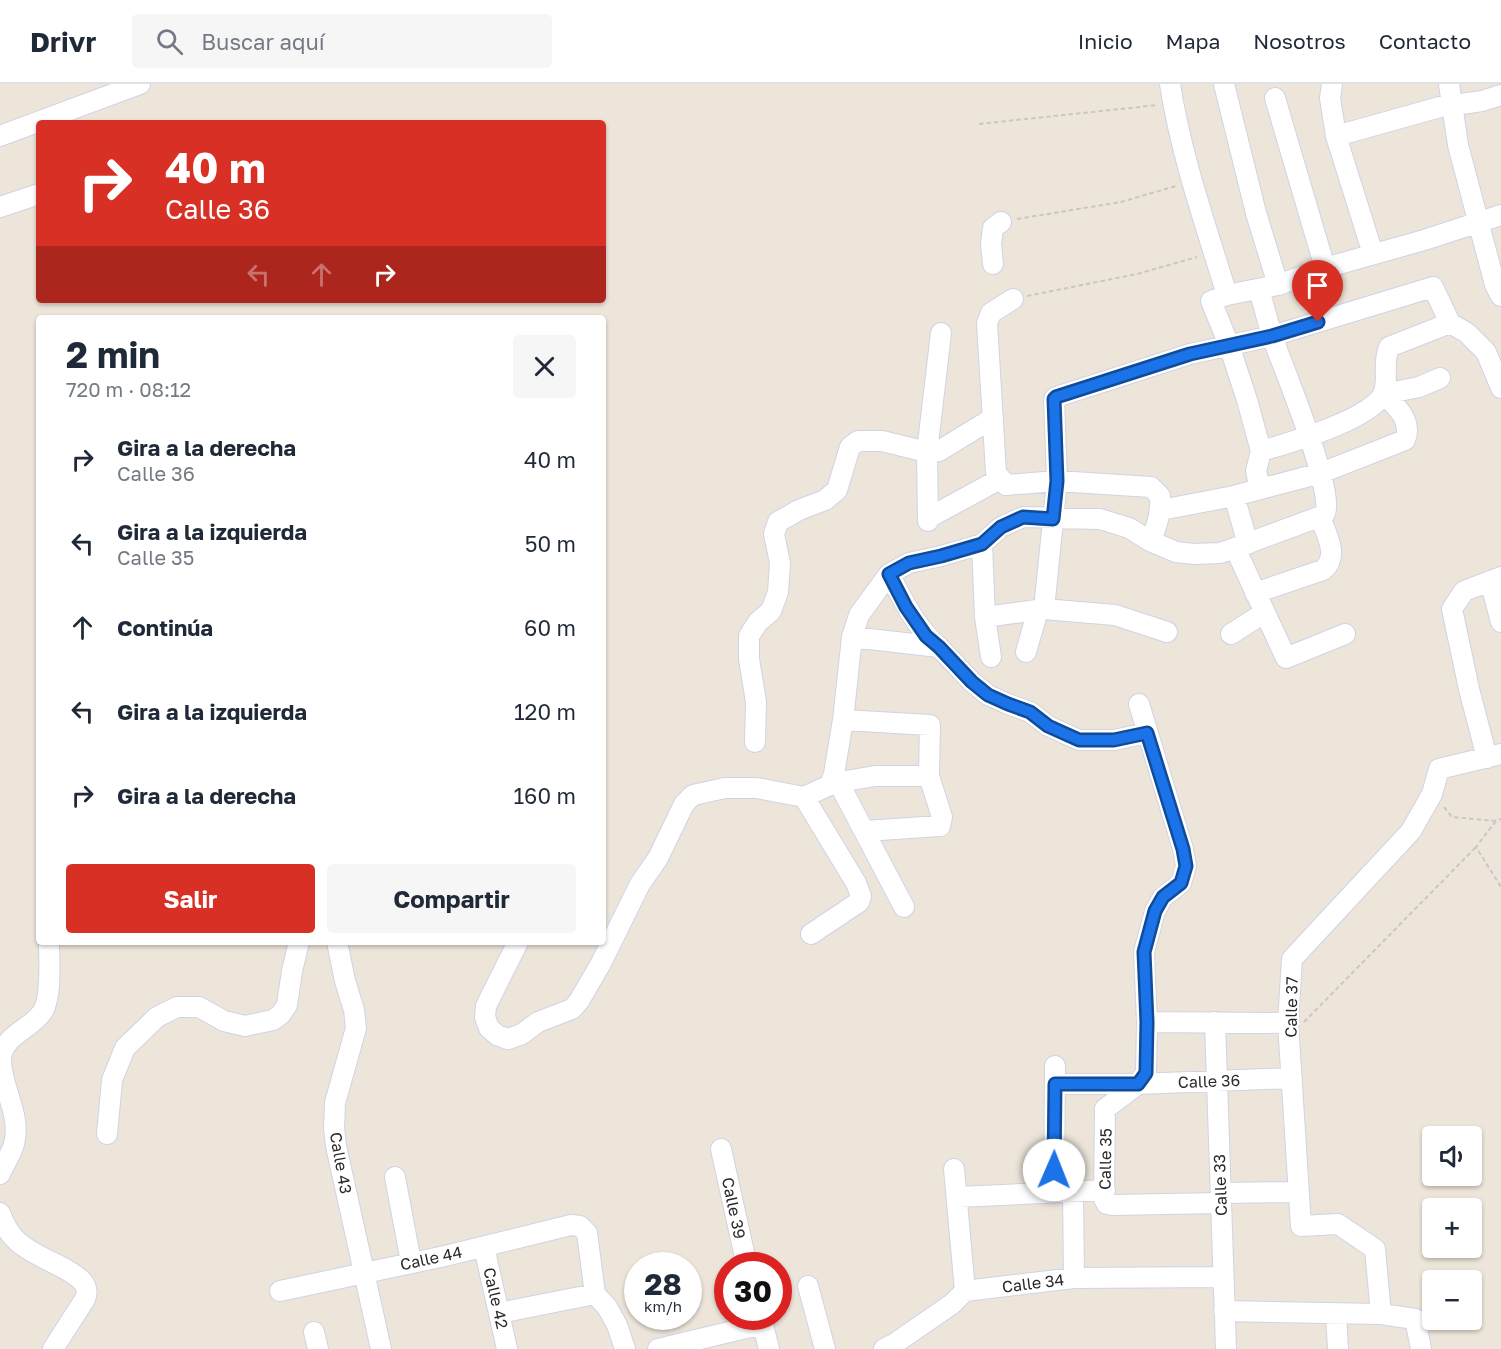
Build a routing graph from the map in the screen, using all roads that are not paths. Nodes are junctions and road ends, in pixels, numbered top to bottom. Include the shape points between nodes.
1 (140, 84) edge
2 (1170, 84) edge
3 (1224, 84) edge
4 (1332, 84) edge
5 (1449, 84) edge
6 (1501, 95) edge
7 (1275, 98) dead end
8 (1453, 106) junction
9 (43, 120) edge
10 (36, 123) edge
11 (0, 136) edge
12 (1336, 136) junction
13 (36, 195) edge
14 (0, 207) edge
15 (1501, 215) edge
16 (1001, 222) road end
17 (1480, 222) junction
18 (1373, 254) junction
19 (993, 264) dead end
20 (1325, 268) junction
21 (1268, 287) junction
22 (1227, 295) junction
23 (1501, 296) edge
24 (1013, 299) road end
25 (1450, 323) junction
26 (942, 333) dead end
27 (1272, 336) junction
28 (1229, 345) junction
29 (1440, 378) dead end
30 (1501, 388) edge
31 (1384, 394) junction
32 (993, 418) junction
33 (1309, 437) junction
34 (1261, 451) junction
35 (927, 452) junction
36 (1321, 473) junction
37 (1000, 479) junction
38 (1057, 481) junction
39 (1260, 489) junction
40 (1234, 496) junction
41 (1161, 510) junction
42 (1320, 518) junction
43 (1053, 519) junction
44 (1150, 541) junction
45 (982, 544) junction
46 (1242, 546) junction
47 (889, 574) junction
48 (1495, 579) edge
49 (1255, 592) junction
50 (1041, 610) junction
51 (1264, 613) junction
52 (985, 617) junction
53 (1501, 622) edge
54 (1167, 632) dead end
55 (1231, 634) dead end
56 (1345, 634) dead end
57 (852, 637) junction
58 (939, 647) junction
59 (1026, 652) dead end
60 (991, 657) dead end
61 (1139, 704) dead end
62 (843, 720) junction
63 (1147, 733) junction
64 (755, 742) dead end
65 (1494, 756) edge
66 (929, 776) junction
67 (837, 778) junction
68 (804, 797) junction
69 (865, 831) junction
70 (904, 907) dead end
71 (811, 934) dead end
72 (49, 945) edge
73 (298, 945) edge
74 (339, 945) edge
75 (516, 945) edge
76 (1147, 1022) junction
77 (1215, 1022) junction
78 (1289, 1030) junction
79 (1055, 1075) joint
80 (1292, 1078) junction
81 (1217, 1081) junction
82 (1138, 1084) junction
83 (107, 1134) dead end
84 (721, 1149) dead end
85 (954, 1169) dead end
86 (0, 1174) edge
87 (395, 1177) dead end
88 (1063, 1191) junction
89 (1299, 1192) junction
90 (958, 1197) junction
91 (1106, 1197) junction
92 (1221, 1198) junction
93 (0, 1213) edge
94 (484, 1247) junction
95 (744, 1252) edge
96 (411, 1262) junction
97 (363, 1273) junction
98 (1223, 1277) junction
99 (1074, 1278) junction
100 (808, 1286) dead end
101 (280, 1291) dead end
102 (965, 1291) junction
103 (595, 1294) junction
104 (1224, 1311) junction
105 (499, 1313) junction
106 (1336, 1313) junction
107 (1381, 1314) junction
108 (729, 1330) edge
109 (764, 1330) edge
110 (52, 1349) edge
111 (381, 1349) edge
112 (507, 1349) edge
113 (625, 1349) edge
114 (658, 1349) edge
115 (769, 1349) edge
116 (825, 1349) edge
117 (884, 1349) edge
118 (1226, 1349) edge
119 (1338, 1349) edge
120 (1421, 1349) edge

1 - 9 street
2 - 22 street via 1193,181
3 - 21 street via 1256,213
4 - 12 street via 1330,98
5 - 8 street
6 - 8 street
7 - 20 street
8 - 12 street
8 - 17 street via 1458,145
10 - 11 street
12 - 18 street
13 - 14 street
15 - 17 street
16 - 19 street via 993,228
17 - 18 street
17 - 23 street
18 - 20 street
20 - 21 street
21 - 22 street
21 - 27 street
22 - 28 street via 1211,301
24 - 32 street via 991,313 987,322
25 - 27 street via 1433,288
25 - 30 street via 1486,352
25 - 31 street via 1389,347 1384,358
26 - 35 street
27 - 28 street
27 - 33 street
28 - 34 street
28 - 38 street via 1056,397
29 - 31 street
31 - 33 street via 1374,407
31 - 36 street via 1401,411 1407,426 1405,440
32 - 35 street via 939,451
32 - 37 street via 996,473
33 - 34 street
33 - 36 street
34 - 39 street via 1256,471
35 - 37 street via 928,519
35 - 64 street via 882,441 858,441 850,447 837,490 825,500 778,522 774,534 780,563 778,592 771,611 748,636 756,702
36 - 39 street
36 - 42 street via 1328,504
37 - 38 street via 1006,485
38 - 41 street via 1151,487 1160,496
38 - 43 street
39 - 40 street
40 - 41 street
40 - 46 street
41 - 44 street
42 - 46 street
42 - 49 street via 1332,551 1329,565
43 - 44 street via 1100,519 1129,528
43 - 45 street via 1023,517 1001,527
43 - 50 street
44 - 46 street via 1176,552 1194,554 1220,553
45 - 47 street via 909,563
45 - 52 street
46 - 49 street
47 - 57 street via 859,615
47 - 58 street via 906,607 926,636
48 - 53 street
48 - 65 street via 1464,591 1452,609 1469,689
49 - 51 street
50 - 52 street
50 - 54 street via 1115,615
50 - 59 street
51 - 55 street
51 - 56 street via 1286,658
52 - 60 street
57 - 58 street
57 - 62 street
58 - 63 street via 988,695 1030,712 1048,726 1079,740 1114,740
61 - 63 street
62 - 66 street via 930,725
62 - 67 street
63 - 76 street via 1186,866 1181,883 1163,897 1155,911 1144,952
65 - 78 street, Calle 37 via 1439,770 1432,794 1412,831 1292,958
66 - 67 street
66 - 69 street via 942,816 940,826
67 - 68 street
67 - 69 street
68 - 71 street via 861,896 859,902
68 - 75 street via 725,788 693,795 684,804 579,1001 572,1009 508,1039 489,1028 485,1017 486,1006
69 - 70 street
72 - 86 street via 44,1009 9,1039 1,1058 15,1133
73 - 83 street via 287,1005 273,1020 245,1026 224,1021 199,1007 177,1007 157,1017 125,1048 112,1080
74 - 97 street, Calle 43 via 356,1028 335,1103 334,1128
76 - 77 street
76 - 82 street via 1146,1073
77 - 78 street
77 - 81 street, Calle 33
78 - 80 street, Calle 37
79 - 82 street, Calle 36
79 - 88 street, Calle 35
80 - 81 street, Calle 36
80 - 89 street, Calle 37
81 - 82 street, Calle 36
81 - 92 street, Calle 33
82 - 91 street, Calle 35 via 1106,1109
84 - 95 street, Calle 39
85 - 90 street
87 - 96 street
88 - 90 street
88 - 91 street
88 - 99 street, Calle 35
89 - 92 street
89 - 107 street, Calle 37 via 1301,1226 1338,1224 1375,1249
90 - 102 street
91 - 92 street
92 - 98 street, Calle 33
93 - 110 street via 17,1242 80,1280 86,1289 85,1299
94 - 96 street, Calle 44
94 - 103 street, Calle 44 via 580,1226 587,1233
94 - 105 street, Calle 42
96 - 97 street, Calle 44
97 - 101 street, Calle 44
97 - 111 street, Calle 43
98 - 99 street, Calle 34
98 - 104 street, Calle 33
99 - 102 street, Calle 34
100 - 116 street
102 - 117 street via 952,1304
103 - 105 street
103 - 113 street via 617,1325
104 - 106 street
104 - 118 street, Calle 33
105 - 112 street, Calle 42
106 - 107 street
106 - 119 street
107 - 120 street via 1415,1319
108 - 114 street
109 - 115 street

